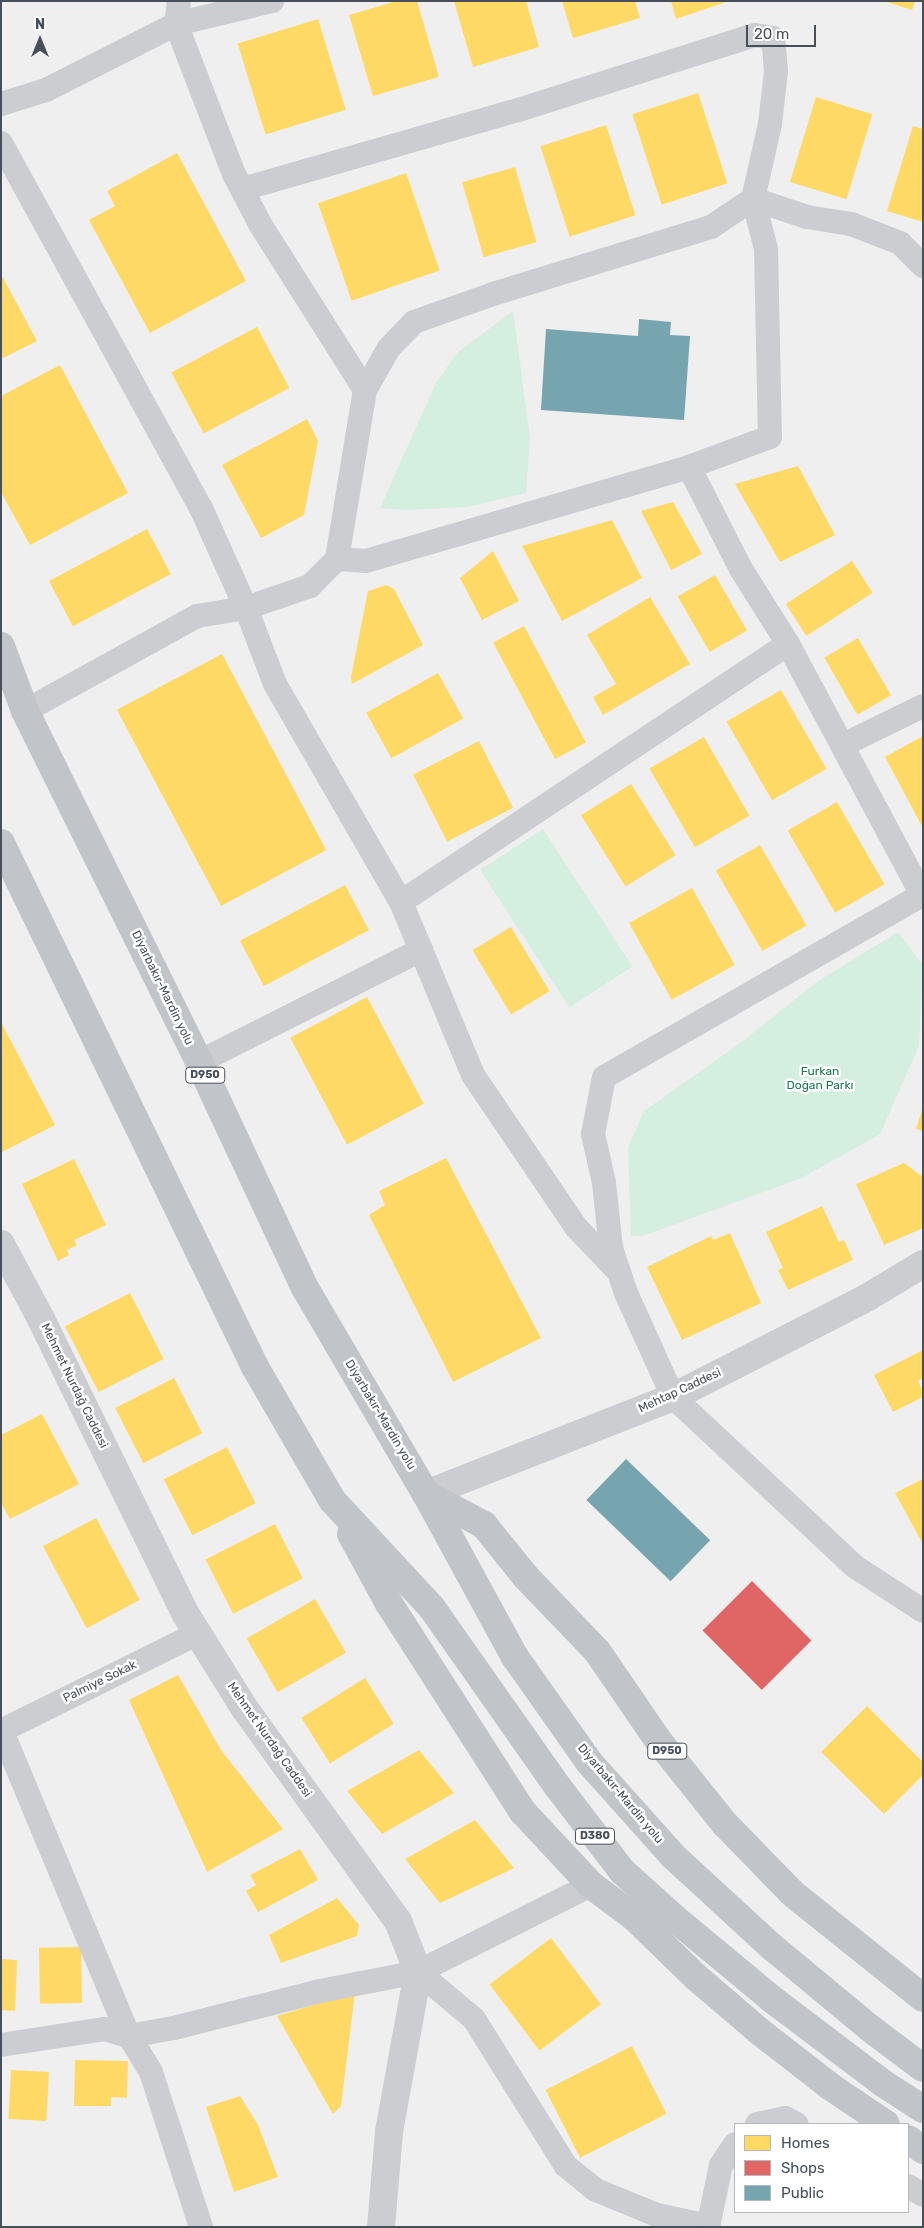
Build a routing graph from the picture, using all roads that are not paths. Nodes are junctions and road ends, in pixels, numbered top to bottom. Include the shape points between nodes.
1 (272, 1) edge
2 (178, 13) edge
3 (1, 104) edge
4 (1, 142) edge
5 (242, 189) junction
6 (753, 199) junction
7 (923, 266) edge
8 (366, 390) junction
9 (689, 467) junction
10 (337, 559) junction
11 (246, 608) junction
12 (788, 644) junction
13 (1, 646) edge
14 (923, 706) edge
15 (25, 711) junction
16 (843, 745) junction
17 (1, 843) edge
18 (401, 902) junction
19 (421, 950) junction
20 (199, 1062) junction
21 (1, 1244) edge
22 (923, 1264) edge
23 (619, 1273) junction
24 (673, 1397) junction
25 (426, 1494) junction
26 (332, 1500) junction
27 (923, 1611) edge
28 (198, 1633) junction
29 (1, 1730) edge
30 (591, 1885) junction
31 (418, 1972) junction
32 (923, 1998) edge
33 (129, 2036) junction
34 (1, 2045) edge
35 (923, 2068) edge
36 (923, 2108) edge
37 (762, 2123) edge
38 (796, 2123) edge
39 (885, 2123) edge
40 (909, 2140) edge
41 (734, 2145) edge
42 (923, 2150) edge
43 (909, 2187) edge
44 (923, 2195) edge
45 (709, 2226) edge
46 (201, 2227) edge
47 (381, 2227) edge

1 - 2 street
2 - 3 street via 46,90
2 - 5 street
4 - 11 street via 201,508
5 - 6 street via 518,110 755,35 774,38 776,71 770,124
5 - 8 street via 260,224
6 - 7 street via 806,217 850,224 900,243
6 - 8 street via 711,227 493,294 414,322 390,348
6 - 9 street via 766,249 770,437
8 - 10 street
9 - 10 street via 366,561
9 - 12 street via 741,569
10 - 11 street via 310,586
11 - 15 street via 197,616
11 - 18 street via 275,684
12 - 16 street
12 - 18 street
13 - 15 highway, Diyarbakır-Mardin yolu / D950
14 - 16 street
15 - 20 highway, Diyarbakır-Mardin yolu / D950
16 - 23 street via 922,895 604,1077 593,1134 604,1183 611,1248
17 - 26 highway via 255,1366
18 - 19 street
19 - 20 street
19 - 23 street via 473,1075 576,1227
20 - 25 highway, Diyarbakır-Mardin yolu / D950 via 305,1288
21 - 28 street, Mehmet Nurdağ Caddesi
22 - 24 street, Mehtap Caddesi via 868,1297
23 - 24 street
24 - 25 street, Mehtap Caddesi
24 - 27 street via 854,1566
25 - 32 highway, D950 via 484,1526 526,1577 597,1651 660,1744 725,1824 792,1893
25 - 35 highway, Diyarbakır-Mardin yolu via 515,1657 596,1769 673,1856 772,1947
26 - 30 highway via 388,1602 523,1812
26 - 36 highway, D380 via 432,1608 558,1787 622,1871 773,2000 884,2084
28 - 29 street, Palmiye Sokak
28 - 31 street, Mehmet Nurdağ Caddesi via 245,1710 398,1921
29 - 33 street
30 - 31 street
30 - 39 highway via 634,1917 696,1977 759,2031
31 - 33 street via 320,1991 174,2028
31 - 45 street via 474,2019 566,2166 596,2190 658,2214
31 - 47 street via 388,2132
33 - 34 street via 104,2029
33 - 46 street via 151,2072
37 - 38 street via 785,2118
40 - 42 highway
41 - 45 street via 721,2164
43 - 44 street

